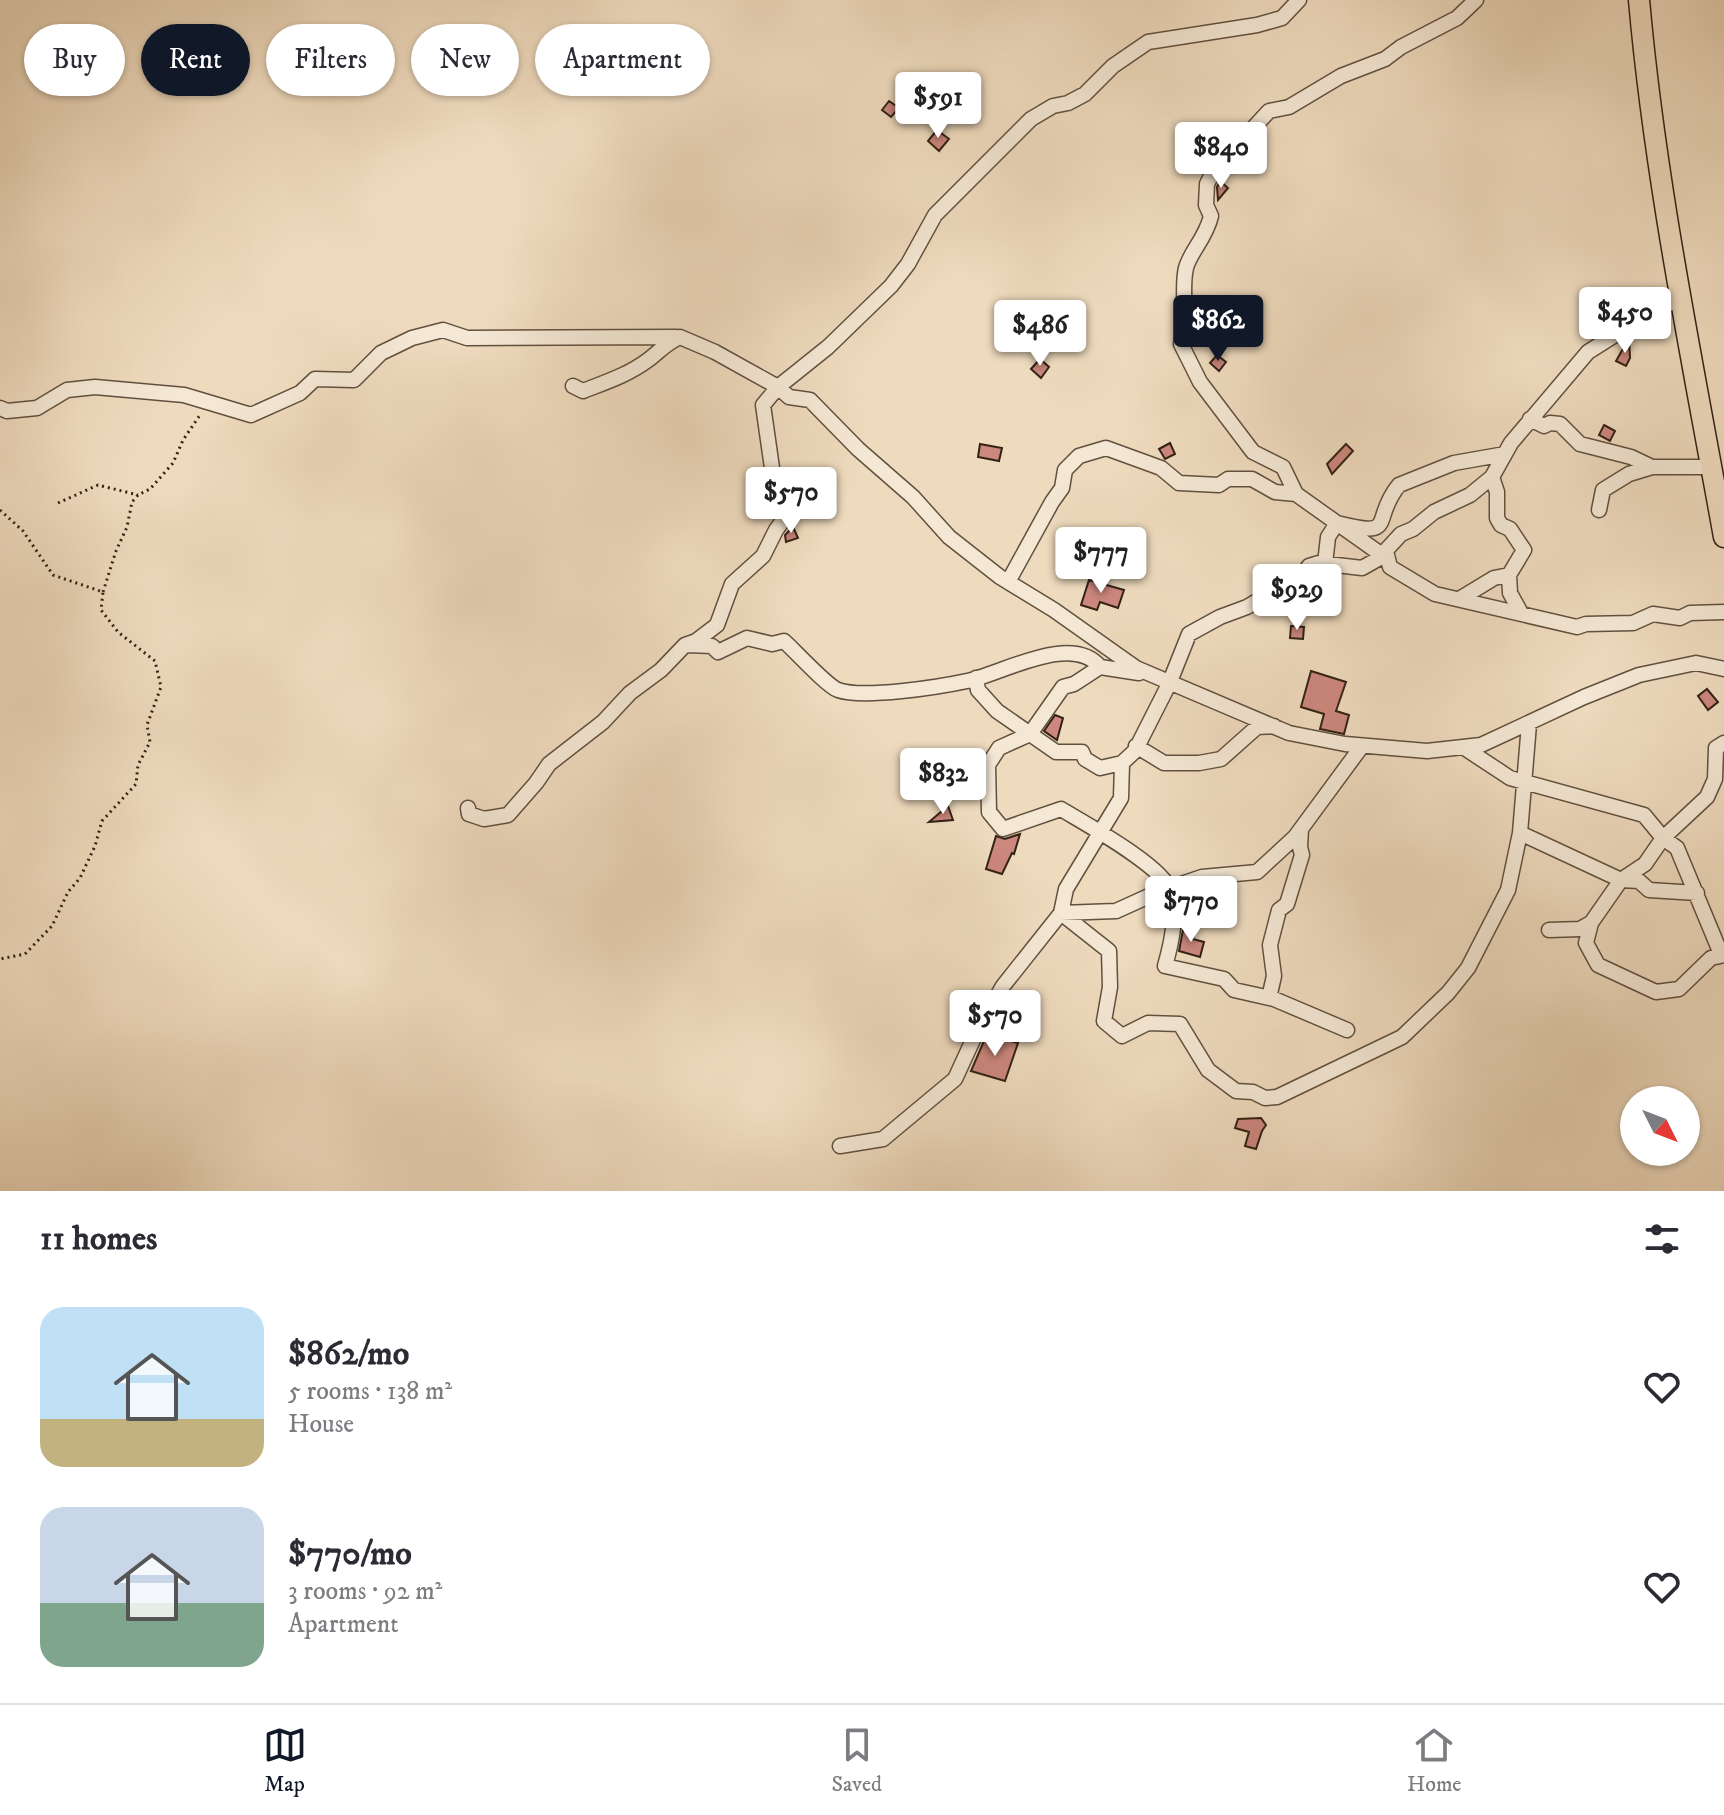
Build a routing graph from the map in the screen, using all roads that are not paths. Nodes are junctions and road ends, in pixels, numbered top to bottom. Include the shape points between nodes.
1 (1299, 0) edge
2 (1476, 0) edge
3 (1639, 0) edge
4 (1681, 298) junction
5 (680, 337) junction
6 (573, 386) dead end
7 (778, 387) junction
8 (0, 408) edge
9 (1530, 419) junction
10 (1505, 454) junction
11 (1652, 467) junction
12 (1712, 467) junction
13 (1492, 477) junction
14 (1296, 494) junction
15 (1599, 510) dead end
16 (1337, 523) junction
17 (1724, 537) edge
18 (1384, 553) junction
19 (1325, 564) junction
20 (1509, 575) junction
21 (1008, 582) junction
22 (1461, 598) junction
23 (1724, 612) edge
24 (1521, 613) junction
25 (685, 645) junction
26 (1100, 667) junction
27 (1724, 669) edge
28 (1151, 675) junction
29 (976, 678) junction
30 (1169, 684) junction
31 (1529, 724) junction
32 (1274, 726) junction
33 (1030, 734) junction
34 (1724, 743) edge
35 (1136, 746) junction
36 (1362, 746) junction
37 (1463, 747) junction
38 (1122, 763) junction
39 (1524, 782) junction
40 (468, 808) dead end
41 (1301, 829) junction
42 (1101, 832) junction
43 (1520, 833) junction
44 (1663, 838) junction
45 (1621, 880) junction
46 (1170, 888) junction
47 (1697, 893) junction
48 (1061, 913) junction
49 (1591, 923) junction
50 (1549, 930) dead end
51 (1723, 954) edge
52 (1269, 998) junction
53 (1347, 1030) dead end
54 (840, 1146) dead end

1 - 7 street via 1282,18 1257,25 1148,42 1085,94 1031,119 935,215 891,286
2 - 14 street via 1457,18 1385,59 1341,76 1289,107 1269,111 1207,184 1211,216 1204,239 1186,266 1181,344 1200,382 1253,452 1283,467
3 - 4 main road
4 - 9 street via 1588,352
4 - 12 main road
5 - 6 street via 613,381 583,391
5 - 7 street
5 - 8 street via 467,338 443,330 381,353 354,380 315,379 300,393 251,415 184,395 95,387 67,390 37,408
7 - 21 street via 789,397 810,400 949,537
7 - 25 street via 763,405 772,468 787,515 763,556 732,584 717,625
9 - 10 street
9 - 11 street via 1544,426 1560,424 1580,444
10 - 13 street
10 - 16 street via 1454,463 1399,485 1374,529
11 - 12 street
11 - 15 street via 1603,490
12 - 17 main road
13 - 18 street via 1401,534
13 - 20 street via 1497,518 1524,550
14 - 16 street
14 - 21 street via 1275,492 1252,479 1228,479 1219,485 1179,483 1161,468 1106,448 1079,456 1065,470 1062,488
16 - 18 street
16 - 19 street via 1328,537
18 - 19 street via 1362,568
18 - 22 street via 1390,567 1435,594
19 - 30 street via 1309,566 1247,607 1189,634
20 - 22 street
20 - 24 street via 1510,593
21 - 28 street
22 - 24 street
23 - 24 street via 1680,618 1653,614 1633,623 1577,627
25 - 29 street via 712,646 718,652 747,638 784,641 837,690 872,694
25 - 40 street via 549,764 508,815 484,819 469,814
26 - 28 street
26 - 29 street via 1079,655 1051,653
26 - 33 street via 1063,687
27 - 31 street via 1696,663 1639,675
28 - 30 street
29 - 33 street via 985,700
30 - 32 street
30 - 35 street
31 - 37 street via 1481,745
31 - 39 street
32 - 35 street via 1257,727 1221,759 1199,763 1164,763
32 - 36 street
33 - 38 street via 1056,752 1082,752 1100,768
33 - 42 street via 999,748 988,765 989,812 1003,829 1061,809
34 - 44 street via 1716,748 1715,779 1707,797
35 - 38 street
36 - 37 street via 1427,751
36 - 41 street
37 - 39 street
38 - 42 street via 1121,798
39 - 43 street
39 - 44 street via 1644,815
41 - 46 street via 1257,872 1202,877
41 - 52 street via 1302,855 1270,945 1274,976
42 - 46 street
42 - 48 street via 1066,889
43 - 45 street
43 - 48 street via 1508,890 1468,968 1448,993 1402,1037 1277,1097 1236,1091 1226,1084 1208,1070 1180,1024 1148,1023 1122,1036 1114,1030 1104,1021 1109,951
44 - 45 street via 1645,864
44 - 47 street via 1677,848
45 - 47 street via 1639,881 1649,890
45 - 49 street
46 - 48 street via 1116,911
46 - 52 street via 1175,929 1165,966 1224,979 1234,990
47 - 51 street
48 - 54 street via 1003,986 955,1079 883,1139
49 - 50 street via 1580,929
49 - 51 street via 1586,943 1598,965 1656,992 1679,989 1711,958
52 - 53 street

